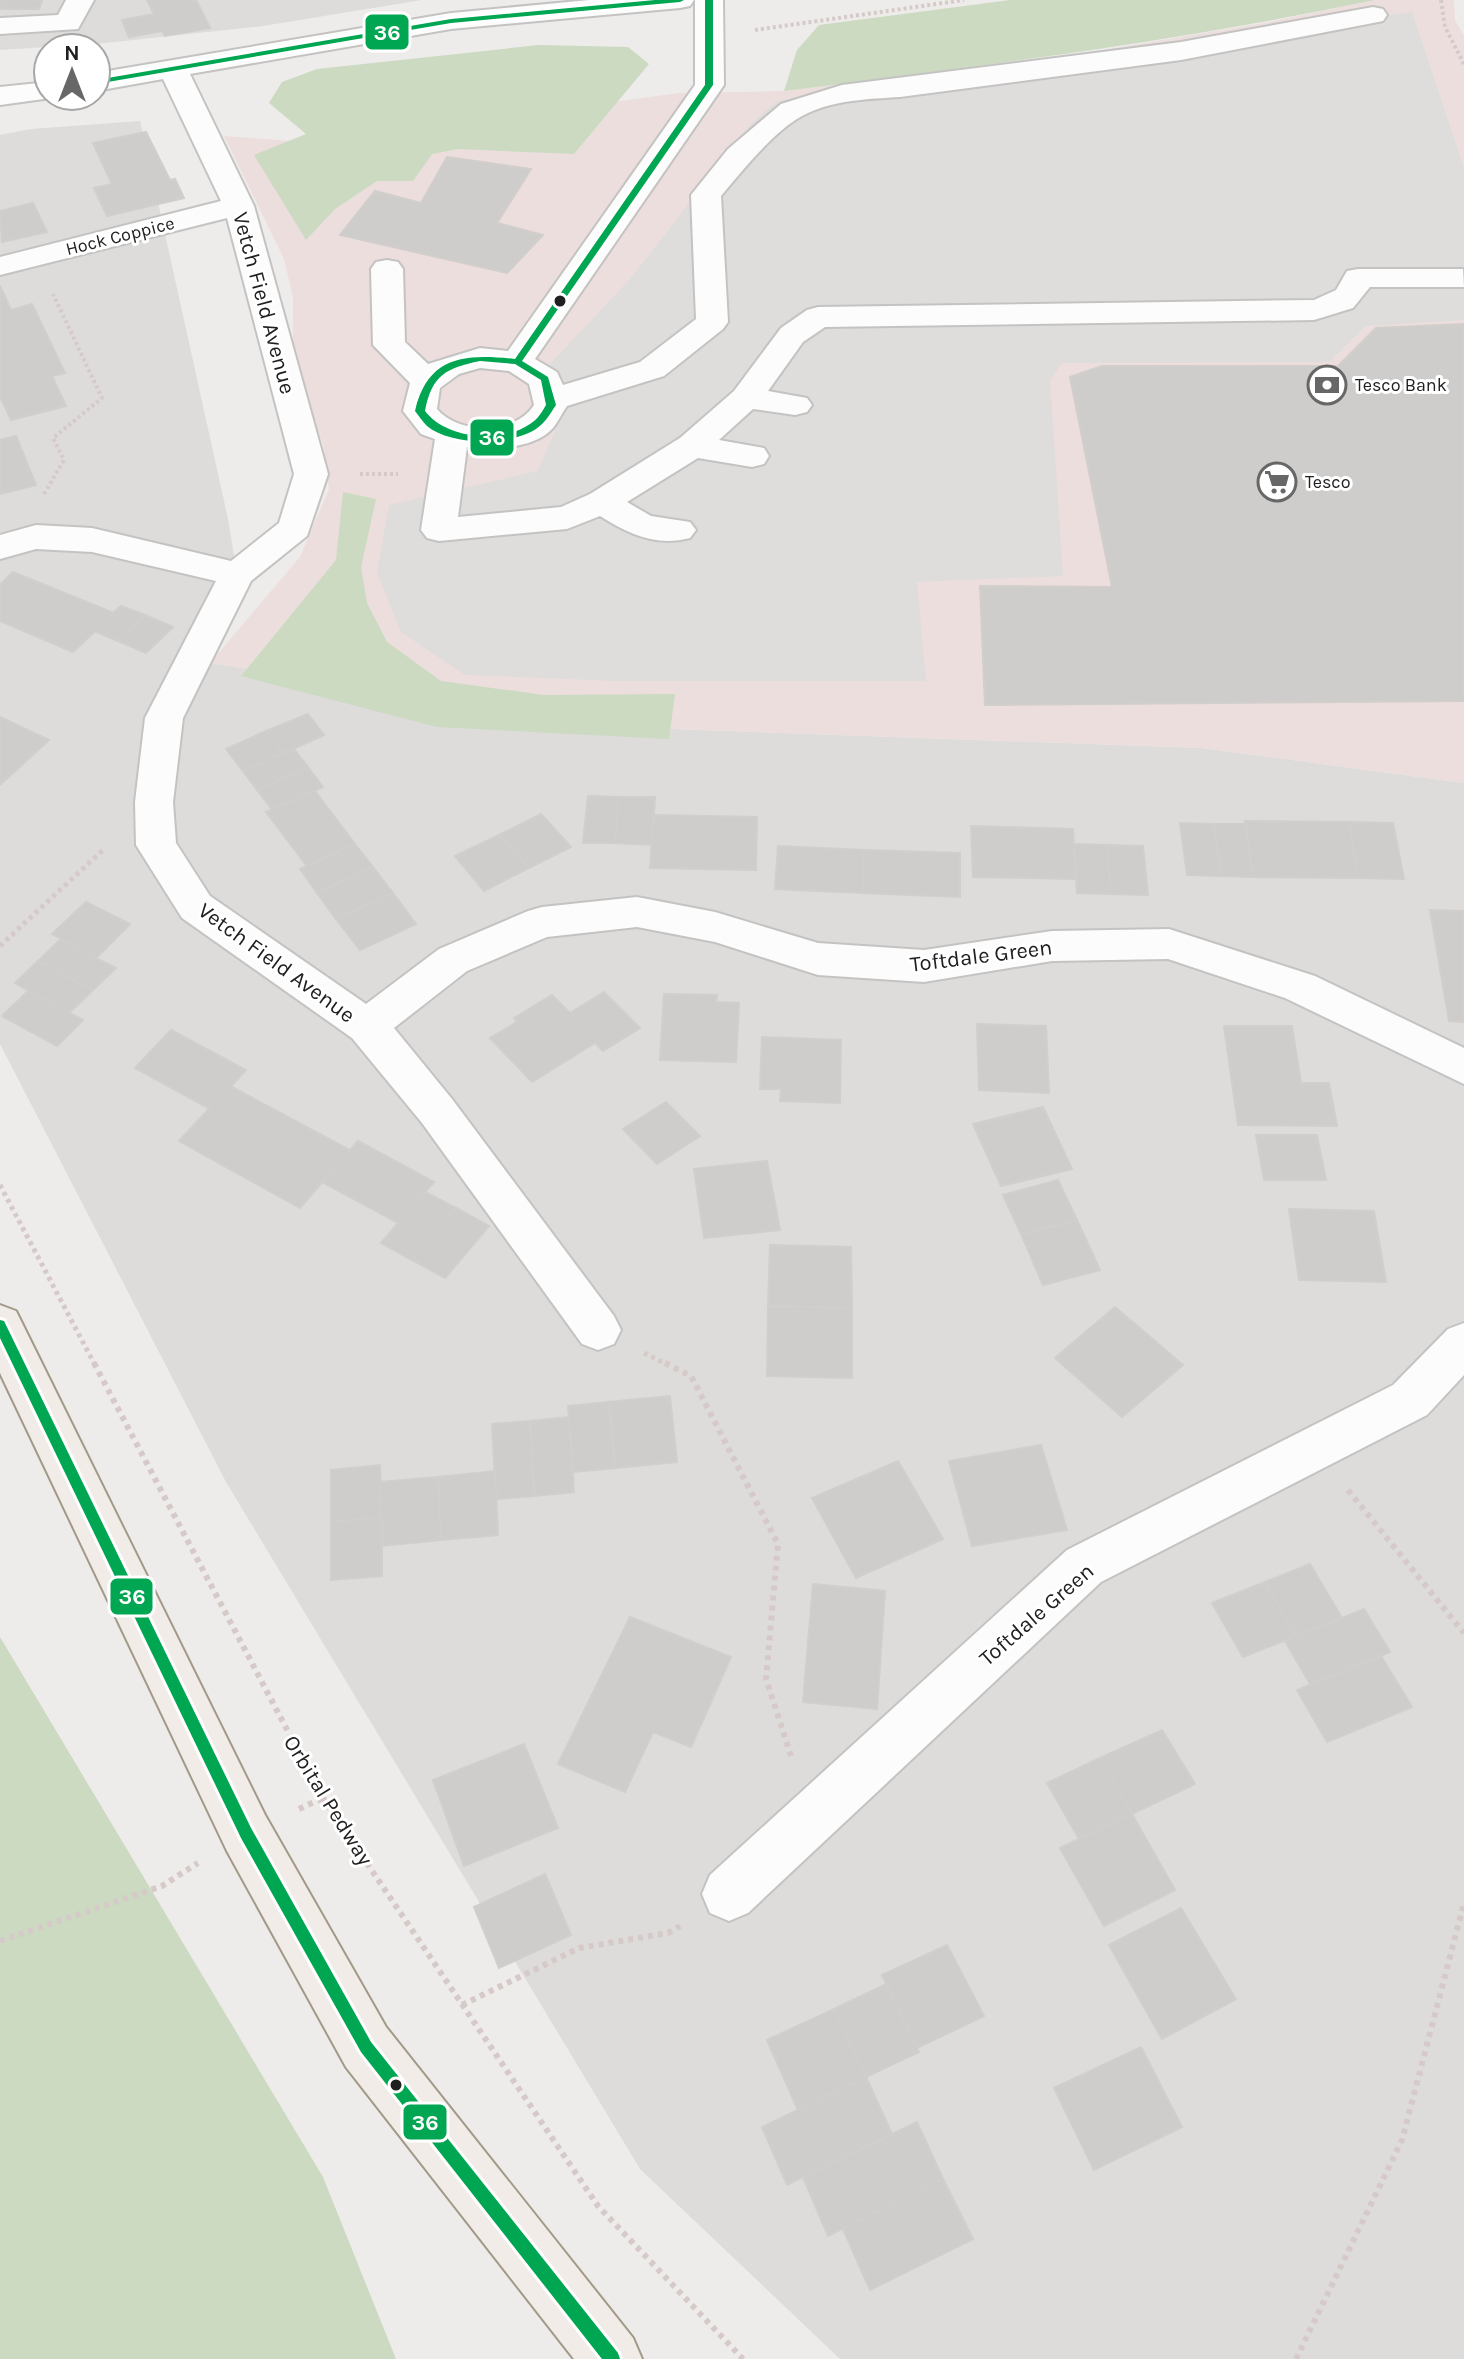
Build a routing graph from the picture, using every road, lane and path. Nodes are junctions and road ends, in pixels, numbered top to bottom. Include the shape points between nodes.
1 (680, 0) edge
2 (709, 0) edge
3 (964, 0) edge
4 (1441, 0) edge
5 (79, 1) edge
6 (1373, 15) dead end
7 (825, 21) dead end
8 (0, 26) edge
9 (1464, 64) edge
10 (173, 69) junction
11 (112, 79) edge
12 (32, 93) edge
13 (0, 96) edge
14 (239, 206) junction
15 (36, 257) junction
16 (0, 266) edge
17 (387, 269) dead end
18 (1463, 278) edge
19 (517, 362) junction
20 (427, 381) junction
21 (746, 398) junction
22 (551, 400) junction
23 (795, 405) dead end
24 (452, 435) junction
25 (692, 446) junction
26 (752, 456) dead end
27 (311, 474) junction
28 (447, 474) junction
29 (602, 502) junction
30 (678, 530) dead end
31 (36, 537) junction
32 (0, 547) edge
33 (237, 574) junction
34 (154, 802) junction
35 (0, 946) edge
36 (367, 1026) junction
37 (1464, 1067) edge
38 (0, 1185) edge
39 (0, 1325) edge
40 (598, 1330) joint
41 (1464, 1343) edge
42 (1315, 1449) junction
43 (1464, 1633) edge
44 (323, 1798) junction
45 (812, 1817) junction
46 (246, 1833) junction
47 (729, 1894) joint
48 (1464, 1903) edge
49 (0, 1941) edge
50 (462, 2005) junction
51 (612, 2359) edge
52 (743, 2359) edge
53 (1296, 2359) edge

1 - 10 street via 451,21
2 - 19 street via 709,85
3 - 7 path
4 - 9 path via 1445,27
5 - 8 street via 68,23
6 - 22 street via 1181,51 852,91 791,110 739,155 706,195 712,322 652,369
10 - 11 street
10 - 14 street, Vetch Field Avenue
12 - 13 street
14 - 15 street, Hock Coppice
14 - 27 street, Vetch Field Avenue
15 - 16 street, Hock Coppice
15 - 31 path via 102,398 53,438 64,460 45,489
17 - 20 street via 389,345
18 - 21 street via 1358,278 1340,305 1314,310 818,317 792,335
19 - 20 street via 460,362
19 - 22 street via 545,379
20 - 24 street via 419,408 426,420
21 - 23 street
21 - 25 street
22 - 24 street via 547,412 520,433 480,440
24 - 28 street
25 - 26 street
25 - 29 street
27 - 28 path
27 - 33 street, Vetch Field Avenue via 295,528
28 - 29 street via 439,530 567,518
29 - 30 street via 643,527
31 - 32 street
31 - 33 street via 92,540
33 - 34 street, Vetch Field Avenue via 164,718
34 - 35 path
34 - 36 street, Vetch Field Avenue via 156,845 196,907
36 - 37 street, Toftdale Green via 453,960 497,941 542,922 637,912 715,927 818,959 924,966 1052,946 1169,944 1300,987
36 - 40 street, Vetch Field Avenue via 437,1111
38 - 44 path, Orbital Pedway
39 - 46 main road
40 - 45 path via 691,1376 778,1544 766,1679
41 - 42 street, Toftdale Green via 1410,1400
42 - 43 path
42 - 45 street, Toftdale Green via 1084,1566
44 - 46 path
44 - 50 path, Orbital Pedway
45 - 47 street, Toftdale Green
46 - 49 path via 162,1886
46 - 51 main road via 366,2047
47 - 50 path via 668,1933 579,1948
48 - 53 path via 1402,2140
50 - 52 path, Orbital Pedway via 598,2206

